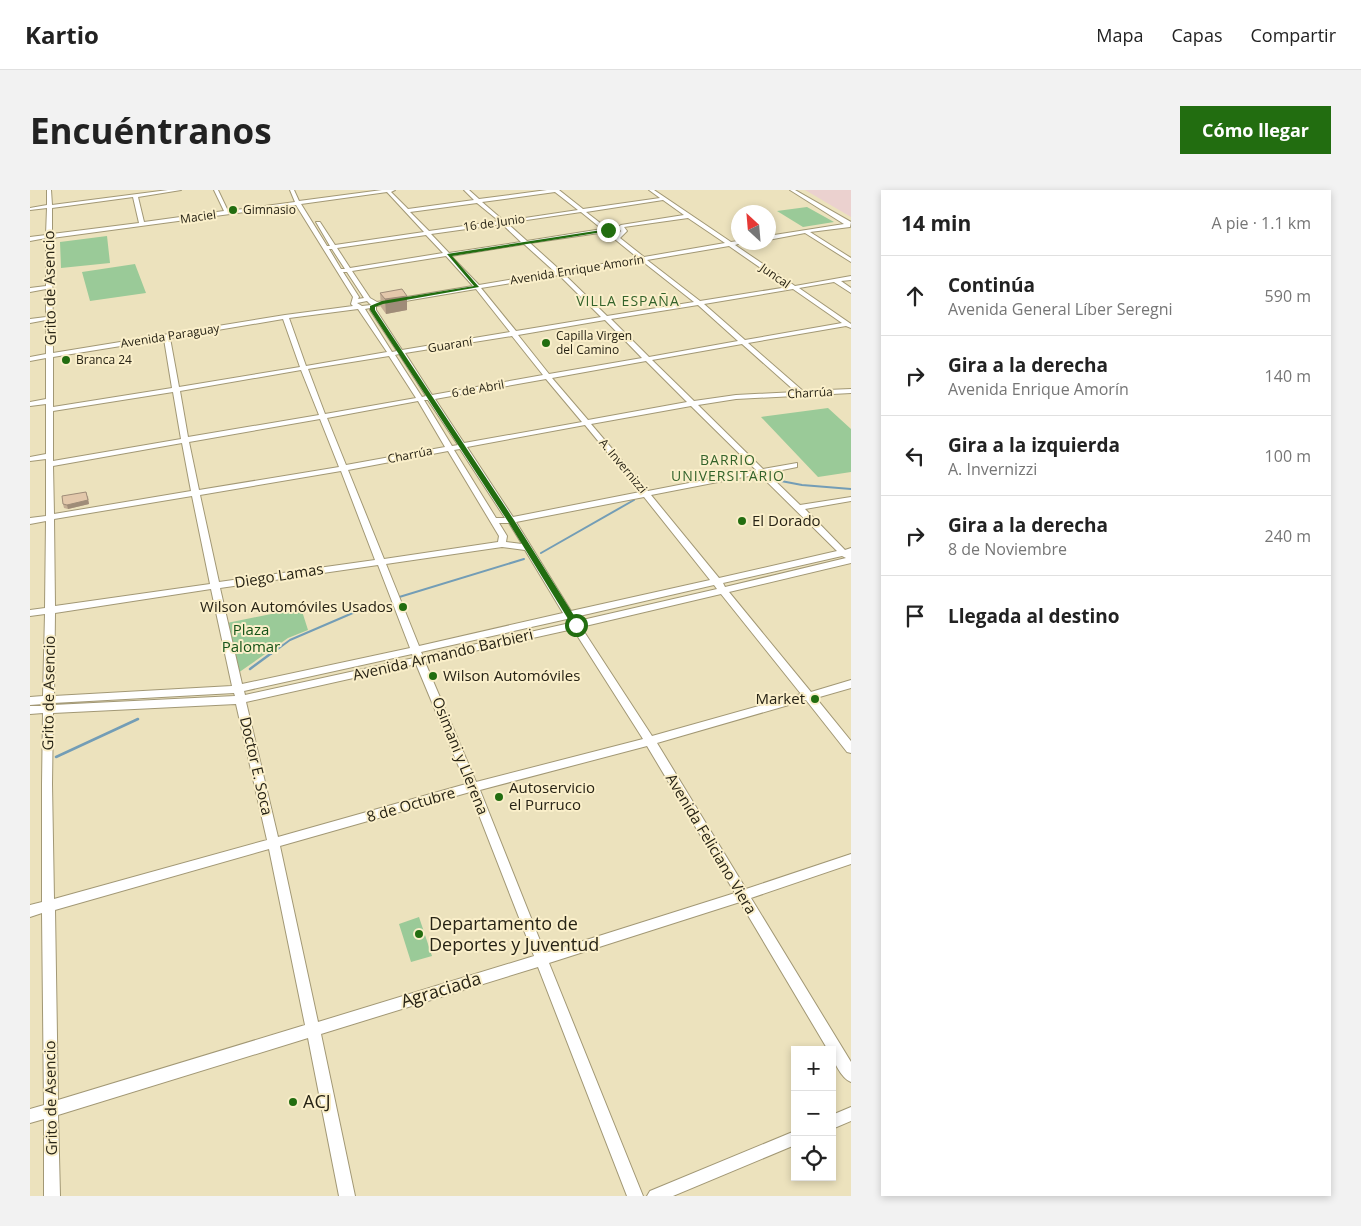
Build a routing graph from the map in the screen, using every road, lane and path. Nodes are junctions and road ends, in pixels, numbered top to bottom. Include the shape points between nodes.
1 (49, 190) edge
2 (179, 190) edge
3 (216, 190) edge
4 (293, 190) edge
5 (387, 190) edge
6 (395, 190) edge
7 (466, 190) edge
8 (556, 190) edge
9 (651, 190) edge
10 (792, 190) edge
11 (135, 196) junction
12 (663, 198) junction
13 (478, 201) junction
14 (305, 202) junction
15 (298, 204) junction
16 (49, 206) junction
17 (30, 209) edge
18 (582, 210) junction
19 (406, 211) junction
20 (227, 213) junction
21 (688, 216) junction
22 (502, 222) junction
23 (142, 224) junction
24 (851, 225) edge
25 (608, 230) junction
26 (806, 232) junction
27 (427, 233) junction
28 (49, 236) junction
29 (776, 237) edge
30 (618, 238) junction
31 (30, 239) edge
32 (525, 243) junction
33 (730, 245) junction
34 (333, 247) junction
35 (326, 248) junction
36 (448, 255) junction
37 (644, 259) junction
38 (851, 260) edge
39 (348, 270) junction
40 (340, 271) junction
41 (559, 272) junction
42 (851, 278) edge
43 (836, 281) junction
44 (477, 286) junction
45 (49, 287) junction
46 (792, 288) junction
47 (30, 290) edge
48 (851, 291) edge
49 (371, 302) junction
50 (700, 304) junction
51 (357, 305) junction
52 (285, 317) junction
53 (49, 318) junction
54 (607, 319) junction
55 (30, 321) edge
56 (849, 326) edge
57 (514, 335) junction
58 (167, 336) junction
59 (744, 342) junction
60 (402, 354) junction
61 (392, 355) junction
62 (50, 356) junction
63 (648, 358) junction
64 (30, 359) edge
65 (304, 369) junction
66 (548, 377) junction
67 (175, 391) junction
68 (851, 391) edge
69 (801, 393) junction
70 (431, 397) junction
71 (420, 399) junction
72 (30, 404) edge
73 (694, 404) junction
74 (49, 406) junction
75 (323, 417) junction
76 (586, 423) junction
77 (185, 441) junction
78 (461, 445) junction
79 (450, 447) junction
80 (30, 460) edge
81 (50, 460) junction
82 (794, 465) dead end
83 (344, 468) junction
84 (762, 471) junction
85 (195, 494) junction
86 (646, 494) junction
87 (851, 499) edge
88 (799, 508) junction
89 (50, 518) junction
90 (511, 520) junction
91 (494, 521) junction
92 (30, 522) edge
93 (502, 544) junction
94 (528, 548) junction
95 (847, 551) edge
96 (380, 560) junction
97 (851, 560) edge
98 (716, 582) junction
99 (215, 586) junction
100 (724, 591) junction
101 (50, 610) junction
102 (30, 613) edge
103 (569, 615) junction
104 (576, 625) junction
105 (418, 656) junction
106 (851, 684) edge
107 (238, 689) junction
108 (809, 698) junction
109 (240, 700) junction
110 (30, 701) edge
111 (50, 704) junction
112 (30, 710) edge
113 (650, 742) junction
114 (851, 749) edge
115 (474, 787) junction
116 (274, 843) junction
117 (851, 858) edge
118 (742, 896) junction
119 (48, 906) junction
120 (30, 911) edge
121 (541, 960) junction
122 (312, 1030) junction
123 (851, 1075) edge
124 (52, 1109) junction
125 (851, 1114) edge
126 (30, 1116) edge
127 (836, 1120) edge
128 (791, 1140) edge
129 (52, 1196) edge
130 (347, 1196) edge
131 (635, 1196) edge
132 (655, 1196) edge

1 - 16 street, Grito de Asencio
2 - 11 street
3 - 20 street
4 - 14 street, Avenida Feliciano Viera
4 - 15 street
5 - 6 street, Maciel
5 - 14 street, Maciel
5 - 19 street, A. Invernizzi
7 - 13 street
8 - 13 street
8 - 18 street
9 - 12 street, Juncal
10 - 24 street
11 - 16 street
11 - 23 street
12 - 18 street, 16 de Junio
12 - 21 street, Juncal
13 - 19 street
13 - 22 street
14 - 15 street, Maciel
14 - 34 street, Avenida Feliciano Viera
15 - 20 street, Maciel
15 - 35 street
16 - 17 street
16 - 28 street, Grito de Asencio
18 - 22 street, 16 de Junio
18 - 25 street
19 - 27 street, A. Invernizzi
20 - 23 street, Maciel
21 - 30 street via 622,226 624,231
21 - 33 street, Juncal
22 - 27 street, 16 de Junio
22 - 32 street
23 - 28 street, Maciel
24 - 26 street
25 - 30 street
25 - 32 street
26 - 29 street
26 - 38 street
27 - 34 street, 16 de Junio
27 - 36 street, A. Invernizzi
28 - 31 street, Maciel
28 - 45 street, Grito de Asencio
30 - 37 street
32 - 36 street
32 - 41 street
33 - 37 street, Avenida Enrique Amorín
33 - 46 street, Juncal
34 - 35 street, 16 de Junio
34 - 39 street, Avenida Feliciano Viera
35 - 40 street
36 - 39 street
36 - 44 street, A. Invernizzi
37 - 41 street, Avenida Enrique Amorín
37 - 50 street
39 - 40 street
39 - 49 street, Avenida Feliciano Viera
40 - 51 street via 356,297
41 - 44 street, Avenida Enrique Amorín
41 - 54 street
42 - 43 street, Guaraní
43 - 46 street, Guaraní
43 - 48 street
44 - 49 street, Avenida Enrique Amorín
44 - 57 street, A. Invernizzi
45 - 47 street
45 - 53 street, Grito de Asencio
46 - 50 street, Guaraní
46 - 56 street, Juncal
49 - 51 street, Avenida Enrique Amorín
49 - 60 street, Avenida Feliciano Viera via 372,310
50 - 54 street, Guaraní
50 - 59 street
51 - 52 street, Avenida Paraguay
51 - 61 street
52 - 58 street, Avenida Paraguay
52 - 65 street, Osimani y Llerena
53 - 55 street
53 - 62 street, Grito de Asencio
54 - 57 street, Guaraní
54 - 63 street
56 - 59 street, 6 de Abril
57 - 60 street, Guaraní
57 - 66 street, A. Invernizzi
58 - 62 street, Avenida Paraguay
58 - 67 street, Doctor E. Soca
59 - 63 street, 6 de Abril
59 - 69 street
60 - 61 street, Guaraní
60 - 70 street, Avenida Feliciano Viera
61 - 65 street, Guaraní
61 - 71 street
62 - 64 street, Avenida Paraguay
62 - 74 street, Grito de Asencio
63 - 66 street, 6 de Abril
63 - 73 street
65 - 67 street, Guaraní
65 - 75 street, Osimani y Llerena
66 - 70 street, 6 de Abril
66 - 76 street, A. Invernizzi
67 - 74 street, Guaraní
67 - 77 street, Doctor E. Soca
68 - 69 street, Charrúa
69 - 73 street, Charrúa via 736,397
70 - 71 street, 6 de Abril
70 - 78 street, Avenida Feliciano Viera
71 - 75 street, 6 de Abril
71 - 79 street
72 - 74 street, Guaraní
73 - 76 street, Charrúa
73 - 84 street
74 - 81 street, Grito de Asencio
75 - 77 street, 6 de Abril
75 - 83 street, Osimani y Llerena
76 - 78 street, Charrúa
76 - 86 street, A. Invernizzi
77 - 81 street, 6 de Abril
77 - 85 street, Doctor E. Soca
78 - 79 street, Charrúa
78 - 90 street, Avenida Feliciano Viera
79 - 83 street, Charrúa
79 - 91 street
80 - 81 street, 6 de Abril
81 - 89 street, Grito de Asencio
82 - 84 street
83 - 85 street, Charrúa
83 - 96 street, Osimani y Llerena
84 - 86 street
84 - 88 street
85 - 89 street, Charrúa
85 - 99 street, Doctor E. Soca
86 - 90 street
86 - 98 street, A. Invernizzi
87 - 88 street
88 - 95 street
89 - 92 street, Charrúa
89 - 101 street, Grito de Asencio
90 - 91 street
90 - 94 street, Avenida Feliciano Viera
91 - 93 street via 504,536
93 - 94 street, Diego Lamas
93 - 96 street, Diego Lamas
94 - 103 street, Avenida Feliciano Viera
95 - 97 street
95 - 98 street, Avenida Armando Barbieri
96 - 99 street, Diego Lamas
96 - 105 street, Osimani y Llerena
97 - 100 street, Avenida Armando Barbieri
98 - 100 street, A. Invernizzi
98 - 103 street, Avenida Armando Barbieri
99 - 101 street, Diego Lamas
99 - 107 street, Doctor E. Soca
100 - 104 street, Avenida Armando Barbieri
100 - 108 street, A. Invernizzi
101 - 102 street, Diego Lamas
101 - 111 street, Grito de Asencio
103 - 104 street, Avenida Feliciano Viera
103 - 105 street, Avenida Armando Barbieri
104 - 105 street, Avenida Armando Barbieri
104 - 113 street, Avenida Feliciano Viera
105 - 107 street, Avenida Armando Barbieri
105 - 109 street, Avenida Armando Barbieri
105 - 115 street, Osimani y Llerena
106 - 108 street, 8 de Octubre
107 - 109 street, Doctor E. Soca
107 - 111 street, Avenida Armando Barbieri
108 - 113 street, 8 de Octubre
108 - 114 street, A. Invernizzi
109 - 111 street, Avenida Armando Barbieri
109 - 116 street, Doctor E. Soca
110 - 111 street, Avenida Armando Barbieri
111 - 112 street, Avenida Armando Barbieri
111 - 119 street, Grito de Asencio
113 - 115 street, 8 de Octubre
113 - 118 street, Avenida Feliciano Viera
115 - 116 street, 8 de Octubre
115 - 121 street, Osimani y Llerena
116 - 119 street, 8 de Octubre
116 - 122 street, Doctor E. Soca
117 - 118 street, Agraciada
118 - 121 street, Agraciada
118 - 123 street, Avenida Feliciano Viera
119 - 120 street, 8 de Octubre
119 - 124 street, Grito de Asencio
121 - 122 street, Agraciada
121 - 131 street, Osimani y Llerena
122 - 124 street, Agraciada
122 - 130 street, Doctor E. Soca
124 - 126 street, Agraciada
124 - 129 street, Grito de Asencio
125 - 127 street
128 - 132 street

